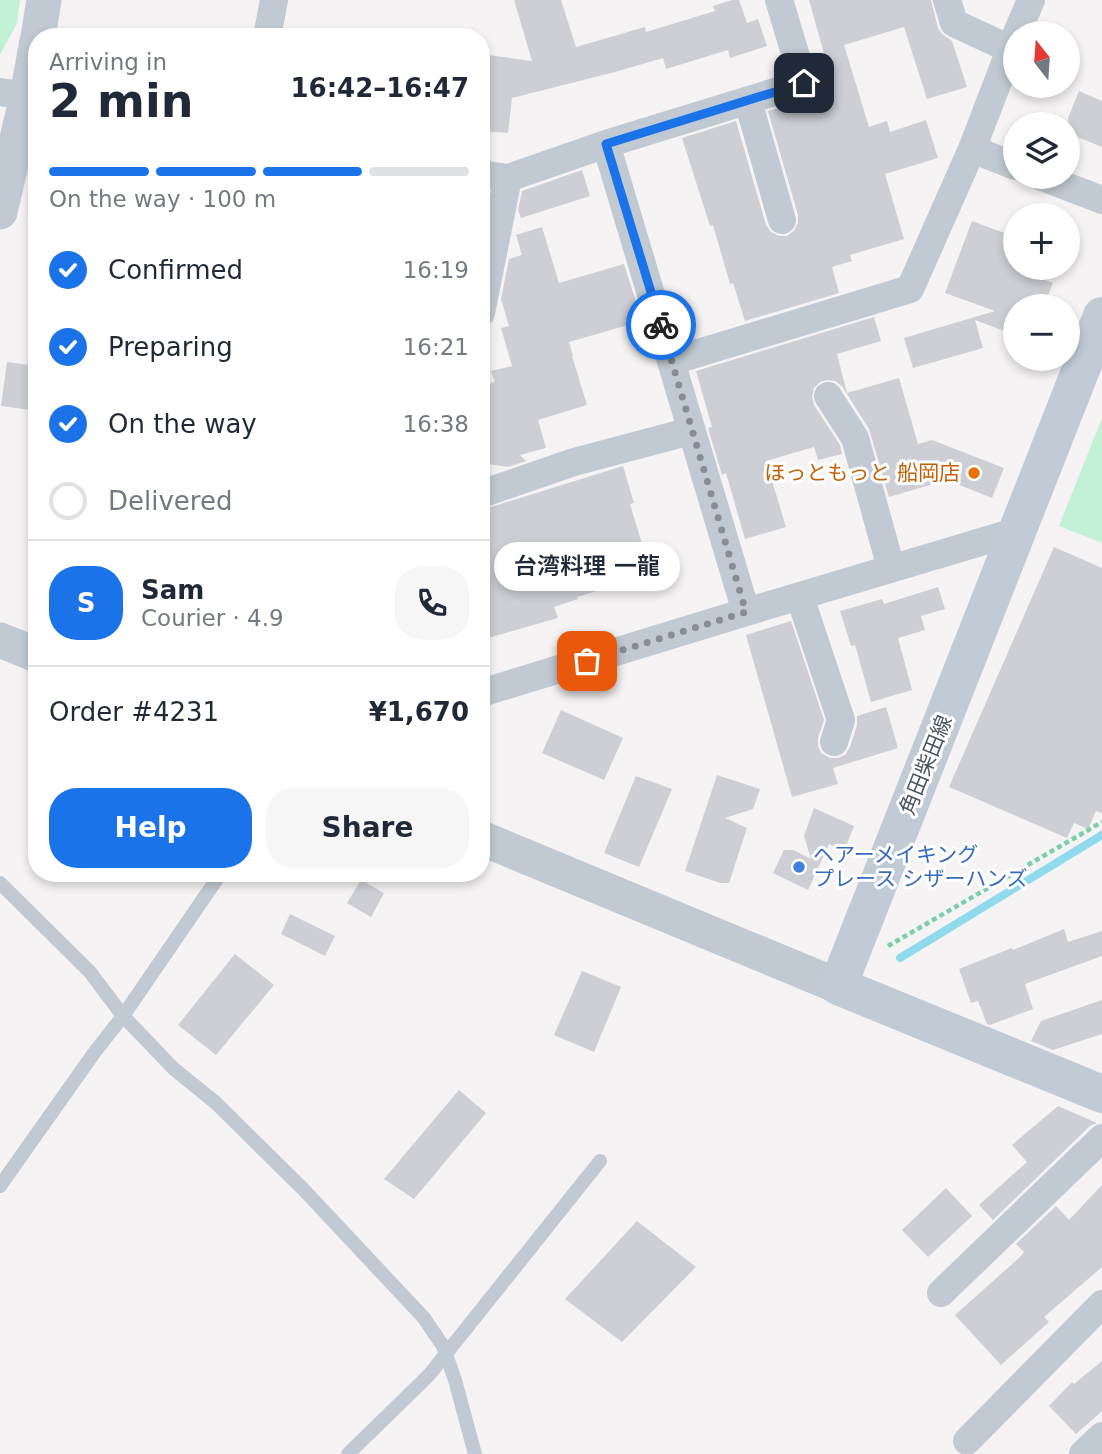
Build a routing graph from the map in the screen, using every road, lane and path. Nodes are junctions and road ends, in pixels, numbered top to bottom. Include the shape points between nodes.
1 (44, 0) edge
2 (274, 0) edge
3 (779, 0) edge
4 (947, 0) edge
5 (1031, 0) edge
6 (1022, 21) edge
7 (39, 28) edge
8 (269, 28) edge
9 (1003, 37) edge
10 (1003, 69) edge
11 (28, 70) edge
12 (21, 95) edge
13 (748, 101) junction
14 (606, 144) junction
15 (972, 149) junction
16 (1003, 161) edge
17 (495, 176) edge
18 (1073, 189) edge
19 (1102, 200) edge
20 (0, 212) edge
21 (782, 220) dead end
22 (490, 225) edge
23 (1102, 316) edge
24 (672, 361) junction
25 (828, 396) dead end
26 (691, 431) junction
27 (490, 491) edge
28 (1018, 531) junction
29 (891, 568) junction
30 (800, 597) junction
31 (746, 612) junction
32 (0, 640) edge
33 (28, 651) edge
34 (490, 690) edge
35 (834, 742) dead end
36 (1102, 822) edge
37 (490, 842) edge
38 (215, 882) edge
39 (0, 883) edge
40 (881, 950) dead end
41 (838, 986) junction
42 (123, 1016) junction
43 (1102, 1094) edge
44 (1102, 1138) edge
45 (600, 1161) dead end
46 (0, 1186) edge
47 (941, 1293) dead end
48 (1102, 1304) edge
49 (446, 1355) junction
50 (1102, 1436) edge
51 (967, 1441) dead end
52 (348, 1454) edge
53 (475, 1454) edge
54 (1083, 1454) edge

1 - 7 street
2 - 8 street
3 - 13 street via 804,83
4 - 9 street via 954,23
5 - 6 street
10 - 15 street
11 - 12 street
12 - 20 street
13 - 14 street
13 - 21 street
14 - 17 street
14 - 24 street
15 - 16 street
15 - 24 street via 910,289
17 - 22 street
18 - 19 street
23 - 28 main road, 角田柴田線
24 - 26 street
25 - 29 street via 855,438
26 - 27 street via 574,462
26 - 31 street
28 - 29 street
28 - 41 main road, 角田柴田線
29 - 30 street
30 - 31 street
30 - 35 street via 841,720
31 - 34 street
32 - 33 street
36 - 40 path
37 - 41 street
38 - 42 lane
39 - 42 lane via 90,972
41 - 43 main road
42 - 46 lane
42 - 49 lane via 305,1191 424,1318
44 - 47 street
45 - 49 lane
48 - 51 street
49 - 52 lane
49 - 53 lane
50 - 54 street

